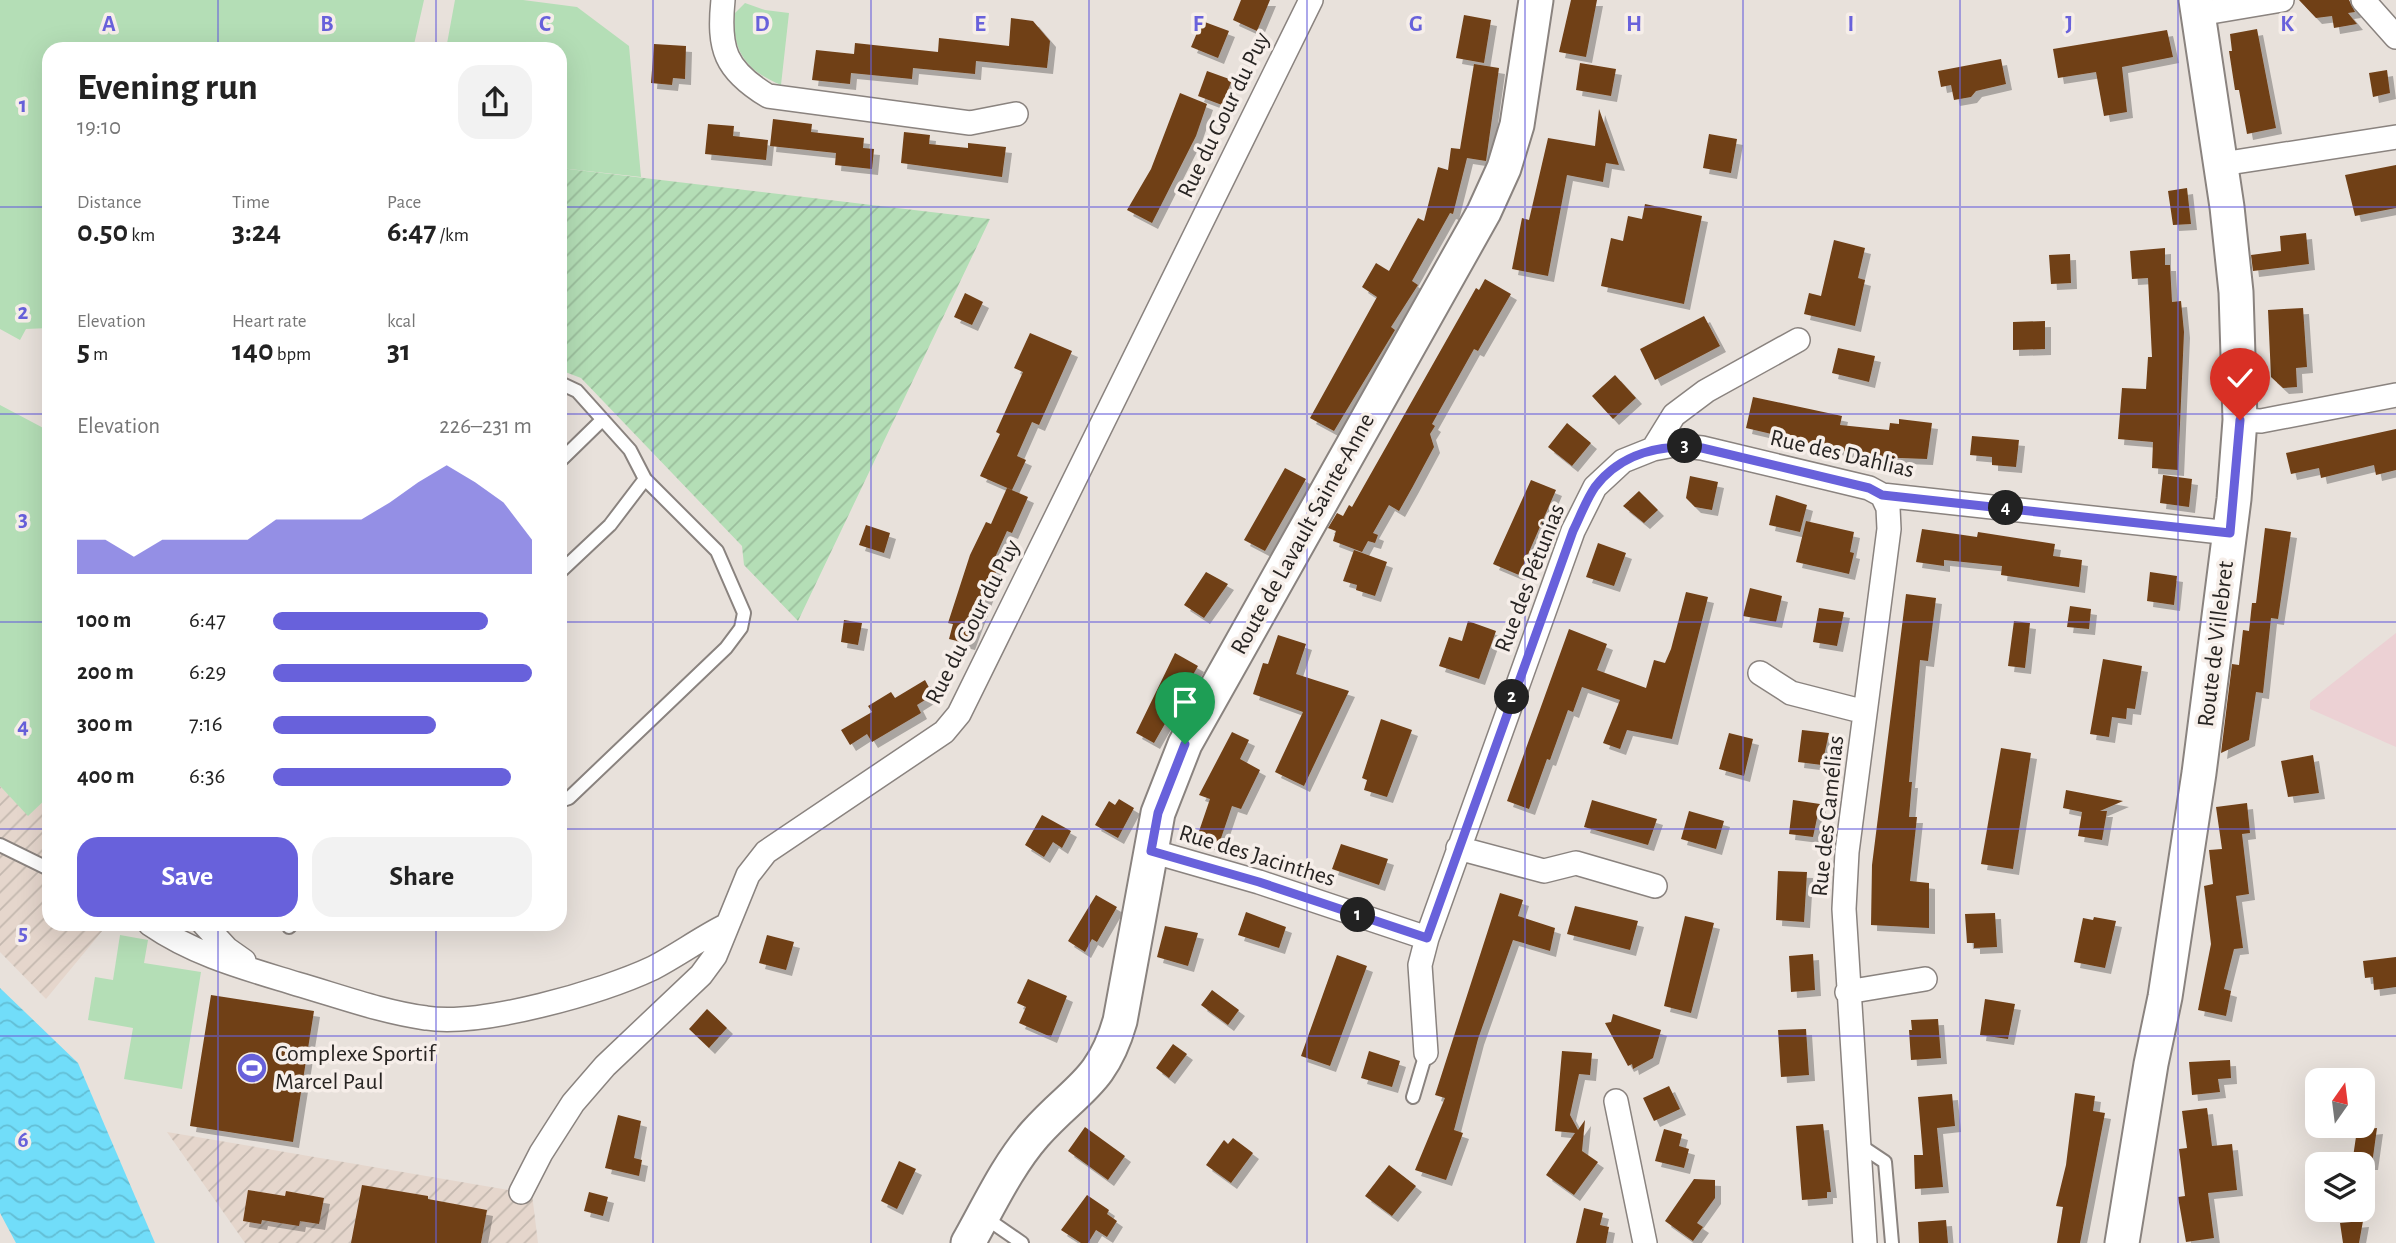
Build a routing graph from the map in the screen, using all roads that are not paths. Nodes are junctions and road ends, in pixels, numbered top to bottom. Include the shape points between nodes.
1 (723, 0) edge
2 (1311, 0) edge
3 (1536, 0) edge
4 (2282, 0) edge
5 (2363, 0) edge
6 (2198, 7) edge
7 (2396, 37) edge
8 (1016, 114) dead end
9 (2396, 137) edge
10 (2222, 164) junction
11 (1798, 340) dead end
12 (567, 386) edge
13 (2396, 395) edge
14 (602, 420) junction
15 (2240, 420) junction
16 (1653, 449) junction
17 (567, 454) edge
18 (645, 479) junction
19 (1882, 495) junction
20 (2230, 533) junction
21 (567, 565) edge
22 (1760, 673) dead end
23 (1865, 712) junction
24 (567, 799) edge
25 (0, 845) edge
26 (1458, 848) junction
27 (1151, 851) junction
28 (42, 866) edge
29 (1655, 886) dead end
30 (727, 925) junction
31 (160, 931) edge
32 (210, 931) edge
33 (1427, 938) junction
34 (264, 974) junction
35 (1925, 979) dead end
36 (1847, 992) junction
37 (1426, 1053) joint
38 (1413, 1097) dead end
39 (1616, 1101) dead end
40 (1858, 1144) junction
41 (521, 1192) dead end
42 (975, 1230) edge
43 (1022, 1243) edge
44 (1645, 1243) edge
45 (1866, 1243) edge
46 (1892, 1243) edge
47 (2122, 1243) edge

1 - 8 street via 720,29 725,57 744,81 768,96 970,124
2 - 30 street, Rue du Gour du Puy via 959,714 944,732 766,852 748,875
3 - 27 street, Route de Lavault Sainte-Anne via 1517,125 1504,168 1484,212 1185,744 1158,813
4 - 6 street
5 - 7 street
6 - 10 street, Route de Villebret
9 - 10 street
10 - 15 street, Route de Villebret via 2236,292
11 - 16 street via 1706,391 1674,415
12 - 14 lane via 577,391
13 - 15 street via 2261,421
14 - 17 lane
14 - 18 lane via 631,450
15 - 20 street, Route de Villebret
16 - 19 street, Rue des Dahlias via 1674,445 1702,448
16 - 26 street, Rue des Pétunias via 1623,461 1595,487 1573,531
18 - 21 lane via 610,525
18 - 24 lane via 717,551 744,613 741,628 726,648
19 - 20 street, Rue des Dahlias
19 - 23 street, Rue des Camélias via 1889,529
20 - 47 street, Route de Villebret via 2167,984
22 - 23 street via 1791,693
23 - 36 street, Rue des Camélias via 1847,852
25 - 28 lane
26 - 29 street via 1544,871 1576,863
26 - 33 street, Rue des Pétunias
27 - 33 street, Rue des Jacinthes
27 - 42 street, Route de Lavault Sainte-Anne via 1112,1049 1099,1072 1021,1152
30 - 34 street via 653,968 554,1002 492,1015 428,1019 359,1012
30 - 41 street, Rue du Gour du Puy via 715,956 701,975 605,1066 573,1103
31 - 34 street via 208,956
32 - 34 street via 227,950
33 - 37 street, Rue des Pétunias via 1420,965
35 - 36 street
36 - 40 street, Rue des Camélias
37 - 38 lane
39 - 44 street
40 - 45 street, Rue des Camélias
40 - 46 lane via 1885,1162
42 - 43 lane

